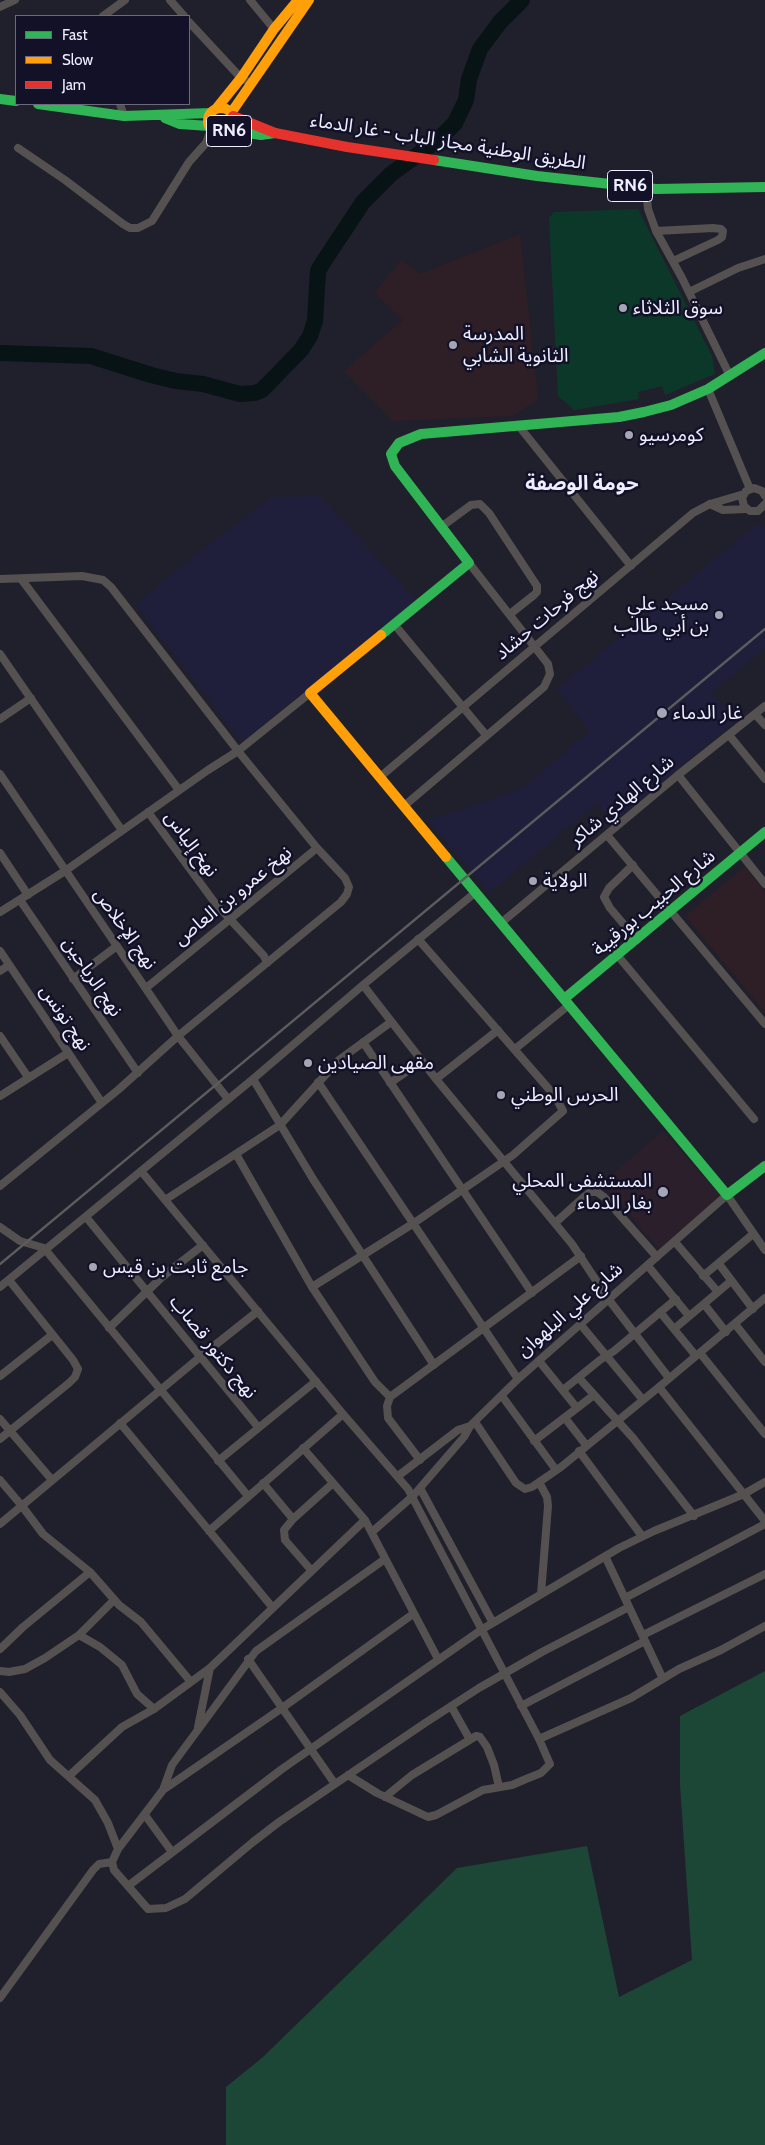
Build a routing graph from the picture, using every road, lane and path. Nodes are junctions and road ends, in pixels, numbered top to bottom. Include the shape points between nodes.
1 (15, 0) edge
2 (125, 0) edge
3 (170, 0) edge
4 (250, 0) edge
5 (298, 0) edge
6 (310, 0) edge
7 (0, 7) edge
8 (104, 15) edge
9 (183, 15) edge
10 (190, 23) edge
11 (274, 29) junction
12 (241, 78) junction
13 (251, 83) junction
14 (0, 98) edge
15 (15, 101) edge
16 (45, 105) edge
17 (120, 105) edge
18 (213, 111) junction
19 (157, 114) junction
20 (232, 114) junction
21 (124, 116) junction
22 (210, 128) junction
23 (229, 130) junction
24 (275, 133) junction
25 (18, 148) dead end
26 (765, 187) edge
27 (646, 188) junction
28 (656, 231) junction
29 (765, 259) edge
30 (673, 261) junction
31 (689, 292) junction
32 (765, 353) edge
33 (730, 376) junction
34 (708, 389) junction
35 (518, 425) junction
36 (747, 491) junction
37 (765, 495) edge
38 (710, 504) junction
39 (764, 507) edge
40 (746, 509) junction
41 (441, 527) junction
42 (469, 563) junction
43 (631, 566) junction
44 (0, 579) edge
45 (22, 580) junction
46 (510, 614) junction
47 (394, 624) junction
48 (535, 647) junction
49 (0, 654) edge
50 (310, 693) junction
51 (31, 698) junction
52 (765, 706) edge
53 (462, 707) junction
54 (755, 714) junction
55 (0, 719) edge
56 (765, 725) edge
57 (486, 735) junction
58 (729, 735) junction
59 (238, 751) junction
60 (0, 774) edge
61 (678, 775) junction
62 (380, 777) junction
63 (765, 779) edge
64 (179, 790) junction
65 (404, 806) junction
66 (148, 812) junction
67 (121, 830) junction
68 (765, 832) edge
69 (607, 835) junction
70 (317, 848) junction
71 (0, 853) edge
72 (740, 853) junction
73 (633, 865) junction
74 (65, 871) junction
75 (765, 884) edge
76 (476, 892) junction
77 (28, 895) junction
78 (20, 900) junction
79 (671, 910) junction
80 (0, 912) edge
81 (229, 920) junction
82 (501, 923) junction
83 (418, 939) junction
84 (637, 940) junction
85 (117, 946) junction
86 (0, 951) edge
87 (618, 956) junction
88 (267, 963) junction
89 (9, 964) junction
90 (0, 971) edge
91 (73, 979) junction
92 (363, 985) junction
93 (146, 988) junction
94 (567, 1002) junction
95 (391, 1022) junction
96 (765, 1024) edge
97 (498, 1030) junction
98 (178, 1036) junction
99 (1, 1040) edge
100 (363, 1042) junction
101 (515, 1049) junction
102 (68, 1053) junction
103 (422, 1061) junction
104 (138, 1073) junction
105 (28, 1077) junction
106 (253, 1079) junction
107 (436, 1079) junction
108 (318, 1082) junction
109 (390, 1083) junction
110 (0, 1096) edge
111 (228, 1099) junction
112 (102, 1103) junction
113 (754, 1119) dead end
114 (280, 1125) junction
115 (236, 1154) junction
116 (503, 1162) junction
117 (765, 1166) edge
118 (141, 1171) junction
119 (0, 1186) edge
120 (461, 1190) junction
121 (728, 1195) junction
122 (165, 1200) junction
123 (86, 1217) junction
124 (555, 1223) junction
125 (414, 1224) junction
126 (0, 1227) edge
127 (753, 1234) junction
128 (675, 1242) junction
129 (203, 1245) junction
130 (45, 1250) junction
131 (765, 1250) edge
132 (363, 1255) junction
133 (580, 1256) junction
134 (657, 1258) junction
135 (719, 1264) junction
136 (648, 1266) junction
137 (703, 1276) junction
138 (9, 1280) junction
139 (731, 1281) junction
140 (0, 1287) edge
141 (312, 1287) junction
142 (148, 1292) junction
143 (718, 1292) junction
144 (532, 1293) junction
145 (765, 1298) edge
146 (676, 1299) junction
147 (609, 1300) junction
148 (704, 1304) junction
149 (753, 1309) junction
150 (258, 1312) junction
151 (660, 1312) junction
152 (689, 1316) junction
153 (581, 1324) junction
154 (734, 1324) junction
155 (109, 1328) junction
156 (484, 1329) junction
157 (674, 1329) junction
158 (726, 1332) junction
159 (633, 1334) junction
160 (52, 1335) junction
161 (698, 1355) junction
162 (606, 1356) junction
163 (200, 1357) junction
164 (539, 1361) junction
165 (765, 1362) edge
166 (434, 1365) junction
167 (0, 1376) edge
168 (579, 1378) junction
169 (669, 1378) junction
170 (518, 1379) junction
171 (316, 1381) junction
172 (659, 1387) junction
173 (160, 1390) junction
174 (563, 1390) junction
175 (594, 1395) junction
176 (502, 1396) junction
177 (390, 1397) junction
178 (642, 1400) junction
179 (577, 1408) junction
180 (343, 1414) junction
181 (565, 1418) junction
182 (0, 1419) edge
183 (616, 1421) junction
184 (120, 1424) junction
185 (472, 1424) junction
186 (258, 1427) junction
187 (10, 1431) junction
188 (765, 1434) edge
189 (0, 1440) edge
190 (534, 1441) junction
191 (586, 1445) junction
192 (302, 1448) junction
193 (579, 1452) junction
194 (420, 1460) junction
195 (218, 1462) junction
196 (556, 1470) junction
197 (398, 1476) junction
198 (0, 1480) edge
199 (52, 1480) junction
200 (540, 1482) junction
201 (765, 1482) edge
202 (263, 1483) junction
203 (332, 1484) junction
204 (420, 1488) junction
205 (744, 1494) junction
206 (248, 1496) junction
207 (413, 1496) junction
208 (22, 1506) junction
209 (694, 1516) junction
210 (293, 1519) junction
211 (365, 1520) junction
212 (765, 1522) edge
213 (0, 1524) edge
214 (209, 1531) junction
215 (372, 1532) junction
216 (642, 1536) junction
217 (605, 1556) junction
218 (385, 1559) junction
219 (311, 1570) junction
220 (90, 1572) junction
221 (765, 1574) edge
222 (541, 1594) junction
223 (625, 1598) junction
224 (114, 1600) junction
225 (629, 1607) junction
226 (273, 1608) junction
227 (413, 1614) junction
228 (493, 1624) junction
229 (765, 1626) edge
230 (481, 1630) junction
231 (79, 1635) junction
232 (644, 1638) junction
233 (0, 1649) edge
234 (248, 1659) junction
235 (438, 1659) junction
236 (210, 1668) junction
237 (0, 1671) edge
238 (504, 1673) junction
239 (663, 1679) junction
240 (191, 1682) junction
241 (0, 1692) edge
242 (451, 1706) junction
243 (521, 1706) junction
244 (154, 1708) junction
245 (282, 1708) junction
246 (197, 1731) junction
247 (469, 1738) junction
248 (539, 1739) junction
249 (310, 1749) junction
250 (348, 1775) junction
251 (68, 1776) junction
252 (335, 1784) junction
253 (499, 1787) junction
254 (163, 1790) junction
255 (385, 1797) junction
256 (145, 1814) junction
257 (118, 1849) junction
258 (172, 1852) junction
259 (112, 1862) junction
260 (128, 1886) junction
261 (0, 1998) edge

1 - 7 street
2 - 8 street
3 - 9 street
4 - 11 street
5 - 11 street
6 - 13 street
10 - 12 street
11 - 12 street
12 - 13 street
12 - 18 street
13 - 20 street
14 - 15 street
16 - 21 street, RN6
17 - 21 street
18 - 19 street, RN6
18 - 20 street, RN6 via 222,108
18 - 22 street, RN6 via 208,119
19 - 21 street, RN6
19 - 22 street, RN6 via 180,124
20 - 23 street, RN6 via 234,124
20 - 24 street, الطريق الوطنية مجاز الباب - غار الدماء / RN6
22 - 23 street, RN6 via 218,133
22 - 25 street via 206,143 189,162 152,221 138,228 123,224
23 - 24 street, الطريق الوطنية مجاز الباب - غار الدماء / RN6 via 261,135
24 - 27 street, الطريق الوطنية مجاز الباب - غار الدماء / RN6 via 537,176
26 - 27 street, الطريق الوطنية مجاز الباب - غار الدماء / RN6
27 - 28 street via 648,209
28 - 30 street
28 - 30 street via 712,228 723,231 718,240
29 - 31 street
30 - 31 street
31 - 33 street
32 - 33 street
33 - 34 street
34 - 35 street via 671,404 619,417
34 - 36 street
35 - 41 street via 420,434 394,448 395,466
35 - 43 street
36 - 37 street via 758,489
36 - 38 street, نهج فرحات حشاد
36 - 40 street via 742,502
38 - 40 street via 723,510
38 - 43 street, نهج فرحات حشاد via 692,514
39 - 40 street via 754,512
41 - 42 street
41 - 46 street via 471,505 480,504 489,513 537,586 537,592
42 - 46 street
42 - 47 street
43 - 48 street, نهج فرحات حشاد
44 - 45 street
45 - 59 street via 82,576 103,580 126,605
45 - 64 street
46 - 48 street
47 - 50 street
47 - 53 street
48 - 53 street, نهج فرحات حشاد
48 - 57 street via 548,664 549,679
49 - 51 street
50 - 59 street
50 - 62 street
51 - 55 street
51 - 67 street
52 - 54 street, شارع الهادي شاكر
53 - 57 street
53 - 62 street, نهج فرحات حشاد
54 - 56 street
54 - 58 street, شارع الهادي شاكر
57 - 65 street
58 - 61 street, شارع الهادي شاكر
58 - 63 street
59 - 64 street
59 - 70 street
60 - 74 street, نهج الإخلاص
61 - 69 street, شارع الهادي شاكر
61 - 72 street
62 - 65 street
64 - 66 street
65 - 76 street
66 - 67 street
66 - 81 street, نهخ إلياس
67 - 74 street
68 - 72 street, شارع الحبيب بورقيبة
69 - 73 street
69 - 82 street, شارع الهادي شاكر
70 - 81 street, نهخ عمرو بن العاص
70 - 88 street via 347,881 347,894
71 - 77 street
72 - 75 street
72 - 79 street, شارع الحبيب بورقيبة
73 - 79 street
73 - 84 street via 604,897
74 - 77 street
74 - 85 street, نهج الإخلاص
76 - 82 street
76 - 83 street
77 - 78 street
78 - 80 street
78 - 91 street, نهج الرياحين
79 - 84 street, شارع الحبيب بورقيبة
79 - 96 street
81 - 88 street, نهخ إلياس
81 - 93 street, نهخ عمرو بن العاص
82 - 94 street
83 - 92 street
83 - 97 street
84 - 87 street, شارع الحبيب بورقيبة
85 - 91 street
85 - 93 street, نهج الإخلاص
86 - 89 street, نهج تونس
87 - 94 street, شارع الحبيب بورقيبة
87 - 113 street
88 - 98 street
89 - 90 street
89 - 102 street, نهج تونس
91 - 104 street, نهج الرياحين
92 - 95 street
92 - 106 street
93 - 98 street, نهج الإخلاص
94 - 101 street
94 - 121 street
95 - 100 street
95 - 103 street
97 - 101 street
97 - 107 street
98 - 104 street
98 - 111 street, نهج الإخلاص
99 - 105 street
100 - 108 street
100 - 109 street
101 - 116 street via 555,1096 563,1112
102 - 105 street
102 - 112 street, نهج تونس
103 - 107 street
103 - 109 street
104 - 112 street
105 - 110 street
106 - 111 street
106 - 114 street
107 - 116 street
108 - 114 street
108 - 125 street
109 - 120 street
111 - 118 street
112 - 119 street
114 - 115 street
114 - 132 street
115 - 122 street
115 - 141 street
116 - 120 street
116 - 124 street
117 - 121 street, شارع علي البلهوان
118 - 122 street
118 - 123 street
120 - 125 street
120 - 144 street
121 - 127 street
121 - 128 street, شارع علي البلهوان
122 - 129 street
123 - 130 street
123 - 142 street, نهج دكتور قصاب
124 - 133 street
124 - 134 street via 590,1192 596,1192
125 - 132 street
125 - 156 street
126 - 130 street via 14,1238
127 - 131 street
127 - 135 street
128 - 134 street, شارع علي البلهوان
128 - 137 street
129 - 142 street
129 - 150 street
130 - 138 street
130 - 155 street
132 - 141 street
132 - 166 street
133 - 144 street
133 - 147 street
134 - 136 street, شارع علي البلهوان
135 - 137 street
135 - 139 street
136 - 146 street
136 - 147 street, شارع علي البلهوان
137 - 143 street
138 - 140 street
138 - 160 street
139 - 143 street
139 - 149 street
141 - 177 street via 375,1382
142 - 155 street
142 - 163 street, نهج دكتور قصاب
143 - 148 street
144 - 156 street
145 - 149 street
146 - 151 street
146 - 152 street
147 - 153 street, شارع علي البلهوان
147 - 159 street
148 - 152 street
148 - 158 street
149 - 154 street
150 - 163 street
150 - 171 street
151 - 157 street
151 - 159 street
152 - 157 street
153 - 162 street
153 - 164 street, شارع علي البلهوان
154 - 158 street
154 - 165 street
155 - 173 street
156 - 166 street
156 - 170 street
157 - 161 street
158 - 161 street
159 - 162 street
159 - 169 street
160 - 167 street
160 - 187 street via 76,1366 75,1377
161 - 169 street
161 - 188 street
162 - 168 street
162 - 178 street
163 - 173 street
163 - 186 street, نهج دكتور قصاب
164 - 170 street, شارع علي البلهوان
164 - 174 street
166 - 177 street
168 - 174 street
168 - 175 street
169 - 172 street
170 - 176 street, شارع علي البلهوان
171 - 180 street
171 - 186 street
172 - 178 street
172 - 205 street
173 - 184 street
173 - 195 street
174 - 179 street
175 - 179 street
175 - 183 street
176 - 185 street, شارع علي البلهوان
176 - 190 street
177 - 194 street via 386,1406 388,1418
178 - 183 street
179 - 181 street
180 - 192 street
180 - 197 street
181 - 190 street
181 - 191 street
182 - 187 street
183 - 191 street
183 - 209 street
184 - 199 street
184 - 214 street
185 - 194 street via 458,1430
185 - 200 street via 516,1483 525,1489
185 - 204 street, شارع علي البلهوان
186 - 195 street
187 - 189 street
187 - 199 street
190 - 196 street
191 - 193 street
192 - 202 street
192 - 203 street
193 - 196 street
193 - 216 street
194 - 197 street
195 - 206 street
196 - 200 street
197 - 207 street
198 - 208 street
199 - 208 street
200 - 222 street via 546,1492 548,1506
201 - 205 street
202 - 206 street
202 - 210 street
203 - 210 street
203 - 211 street
204 - 207 street, شارع علي البلهوان
204 - 228 street
205 - 209 street
205 - 212 street
206 - 214 street
207 - 215 street, شارع علي البلهوان
207 - 230 street
208 - 213 street
208 - 220 street via 54,1545
209 - 216 street
210 - 219 street via 284,1530 285,1540
211 - 215 street
211 - 219 street
212 - 223 street
214 - 226 street
215 - 218 street
216 - 217 street
217 - 222 street
217 - 223 street
218 - 227 street
218 - 234 street via 274,1636
219 - 226 street
220 - 224 street
220 - 233 street
221 - 232 street
222 - 228 street
223 - 225 street
224 - 231 street
224 - 240 street via 141,1622
225 - 232 street
225 - 238 street
226 - 236 street
227 - 235 street
227 - 245 street
228 - 230 street
229 - 239 street
230 - 235 street
230 - 238 street
231 - 237 street via 25,1668
231 - 244 street via 122,1664 136,1694
232 - 239 street
232 - 243 street
234 - 245 street
234 - 246 street
235 - 249 street
236 - 240 street
236 - 246 street
238 - 242 street
238 - 243 street
239 - 248 street via 630,1698
240 - 244 street
241 - 251 street via 50,1760
242 - 247 street
242 - 250 street
243 - 248 street
244 - 251 street via 122,1727
245 - 249 street
245 - 254 street
246 - 254 street via 172,1765
247 - 253 street via 476,1736 483,1741 494,1765
247 - 255 street
248 - 253 street via 549,1766 526,1779
249 - 252 street
249 - 258 street
250 - 252 street
250 - 255 street
251 - 257 street via 95,1800
252 - 260 street via 253,1842 176,1904 148,1909
253 - 255 street via 483,1790 428,1817
254 - 256 street
256 - 257 street
256 - 258 street
257 - 259 street
258 - 260 street
259 - 260 street via 114,1870
259 - 261 street via 99,1864 93,1870

